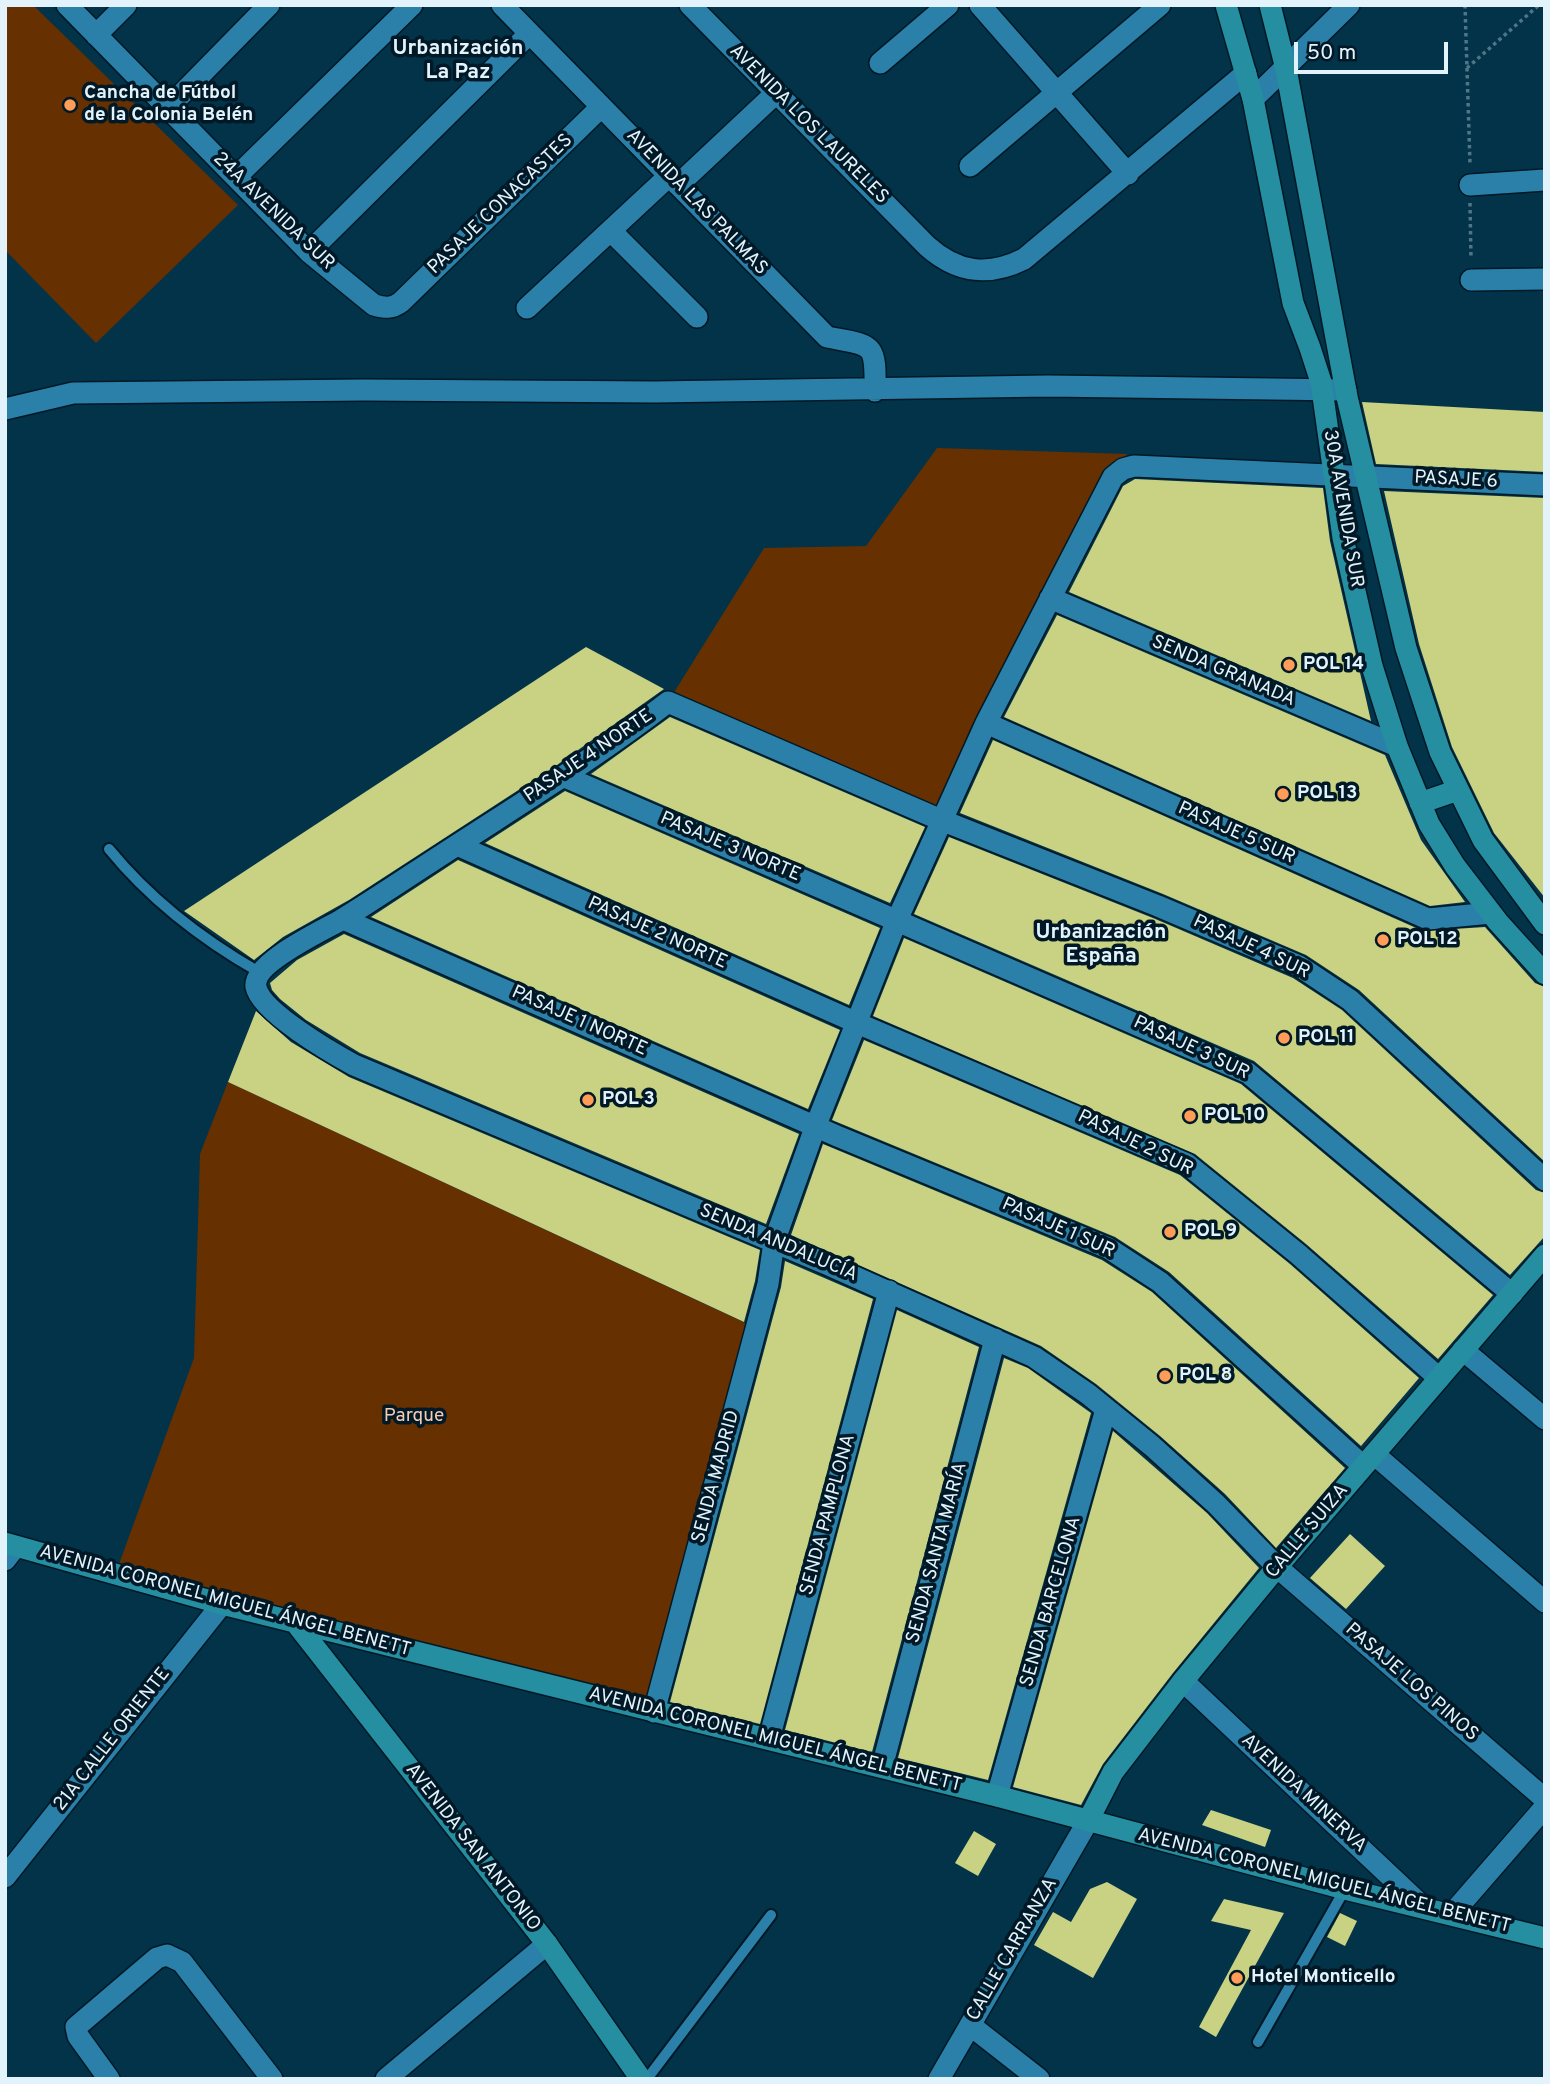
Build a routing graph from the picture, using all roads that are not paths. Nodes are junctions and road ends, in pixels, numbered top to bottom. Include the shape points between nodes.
1 (67, 5) edge
2 (126, 5) edge
3 (270, 5) edge
4 (412, 5) edge
5 (502, 5) edge
6 (690, 5) edge
7 (948, 5) edge
8 (980, 5) edge
9 (1160, 5) edge
10 (1226, 5) edge
11 (1270, 5) edge
12 (1349, 5) edge
13 (530, 34) junction
14 (96, 35) junction
15 (880, 63) dead end
16 (1286, 69) junction
17 (1246, 73) junction
18 (1057, 92) junction
19 (776, 93) junction
20 (1253, 99) junction
21 (601, 107) junction
22 (168, 108) junction
23 (971, 166) dead end
24 (1128, 174) junction
25 (236, 177) junction
26 (1545, 180) edge
27 (673, 181) junction
28 (1471, 185) road end
29 (611, 231) junction
30 (309, 251) junction
31 (1545, 279) edge
32 (1471, 280) road end
33 (401, 302) joint
34 (527, 308) dead end
35 (697, 317) dead end
36 (1322, 389) junction
37 (1346, 390) junction
38 (875, 391) junction
39 (5, 409) edge
40 (1334, 474) junction
41 (1367, 477) junction
42 (1545, 485) edge
43 (1050, 598) junction
44 (986, 723) junction
45 (1396, 746) junction
46 (563, 776) junction
47 (1458, 790) junction
48 (1420, 803) junction
49 (941, 820) junction
50 (457, 845) junction
51 (108, 849) dead end
52 (1491, 914) junction
53 (343, 919) junction
54 (897, 920) junction
55 (1545, 925) edge
56 (259, 972) junction
57 (1545, 974) edge
58 (858, 1023) junction
59 (816, 1125) junction
60 (1545, 1180) edge
61 (774, 1242) junction
62 (1545, 1255) edge
63 (889, 1291) junction
64 (1512, 1294) junction
65 (995, 1339) junction
66 (1463, 1350) junction
67 (1439, 1378) junction
68 (1106, 1409) junction
69 (1545, 1419) edge
70 (1368, 1460) junction
71 (9, 1550) edge
72 (1277, 1567) junction
73 (1545, 1602) edge
74 (222, 1604) junction
75 (295, 1622) junction
76 (1184, 1681) junction
77 (654, 1712) junction
78 (769, 1740) junction
79 (882, 1767) junction
80 (997, 1796) junction
81 (1545, 1799) edge
82 (1545, 1807) edge
83 (1088, 1821) junction
84 (5, 1877) edge
85 (1345, 1889) junction
86 (1423, 1907) junction
87 (771, 1914) dead end
88 (1452, 1914) junction
89 (1545, 1938) edge
90 (547, 1944) junction
91 (970, 2025) junction
92 (1258, 2042) dead end
93 (110, 2079) edge
94 (272, 2079) edge
95 (386, 2079) edge
96 (641, 2079) edge
97 (647, 2079) edge
98 (939, 2079) edge
99 (1039, 2079) edge

1 - 14 street, 24A AVENIDA SUR
2 - 14 street
3 - 22 street
4 - 25 street
5 - 13 street, AVENIDA LAS PALMAS
6 - 19 street, AVENIDA LOS LAURELES
7 - 15 street
8 - 18 street
9 - 18 street
10 - 17 street, 30A AVENIDA SUR
11 - 16 street, 30A AVENIDA SUR
12 - 16 street
13 - 21 street, AVENIDA LAS PALMAS
13 - 30 street
14 - 22 street, 24A AVENIDA SUR
16 - 20 street
16 - 37 street, 30A AVENIDA SUR
17 - 20 street, 30A AVENIDA SUR
17 - 24 street, AVENIDA LOS LAURELES
18 - 23 street
18 - 24 street
19 - 24 street, AVENIDA LOS LAURELES via 927,246 941,259 962,268 1007,268 1024,259
19 - 27 street
20 - 36 street, 30A AVENIDA SUR via 1293,303
21 - 27 street, AVENIDA LAS PALMAS
21 - 33 street, PASAJE CONACASTES
22 - 25 street, 24A AVENIDA SUR
25 - 30 street, 24A AVENIDA SUR
26 - 28 street
27 - 29 street
27 - 38 street, AVENIDA LAS PALMAS via 827,337 856,342 872,351
29 - 34 street
29 - 35 street
30 - 33 street, 24A AVENIDA SUR via 374,305 395,307
31 - 32 street
36 - 37 street
36 - 38 street via 1048,386
36 - 40 street, 30A AVENIDA SUR
37 - 41 street, 30A AVENIDA SUR
38 - 39 street via 73,393
40 - 41 street, PASAJE 6
40 - 43 street, PASAJE 6 via 1123,469 1113,477
40 - 45 street, 30A AVENIDA SUR via 1366,641
41 - 42 street, PASAJE 6
41 - 47 street, 30A AVENIDA SUR via 1406,648 1440,752
43 - 44 street, SENDA MADRID
43 - 45 street, SENDA GRANADA
44 - 49 street, SENDA MADRID
44 - 52 street, PASAJE 5 SUR via 1428,919
45 - 48 street, 30A AVENIDA SUR
46 - 49 street, PASAJE 4 NORTE via 668,702
46 - 50 street, PASAJE 4 NORTE
46 - 54 street, PASAJE 3 NORTE
47 - 48 street
47 - 55 street, 30A AVENIDA SUR via 1483,840
48 - 52 street, 30A AVENIDA SUR via 1455,866
49 - 54 street, SENDA MADRID
49 - 60 street, PASAJE 4 SUR via 1299,966 1350,1000
50 - 53 street, PASAJE 4 NORTE
50 - 58 street, PASAJE 2 NORTE
51 - 56 lane via 129,873 214,946
52 - 57 street, 30A AVENIDA SUR
53 - 56 street, PASAJE 4 NORTE
53 - 59 street, PASAJE 1 NORTE
54 - 58 street, SENDA MADRID
54 - 64 street, PASAJE 3 SUR via 1248,1073
56 - 61 street, SENDA ANDALUCÍA via 256,986 275,1011 306,1038 354,1065
58 - 59 street, SENDA MADRID
58 - 67 street, PASAJE 2 SUR via 1187,1164
59 - 61 street, SENDA MADRID
59 - 70 street, PASAJE 1 SUR via 1108,1248 1160,1282
61 - 63 street, SENDA ANDALUCÍA
61 - 77 street, SENDA MADRID via 768,1284
62 - 64 street, CALLE SUIZA
63 - 65 street, SENDA ANDALUCÍA
63 - 78 street, SENDA PAMPLONA
64 - 66 street, CALLE SUIZA
65 - 68 street, SENDA ANDALUCÍA via 1034,1357
65 - 79 street, SENDA SANTA MARÍA
66 - 67 street, CALLE SUIZA
66 - 69 street
67 - 70 street, CALLE SUIZA
68 - 72 street, SENDA ANDALUCÍA via 1216,1504
68 - 80 street, SENDA BARCELONA
70 - 72 street, CALLE SUIZA
70 - 73 street, PASAJE 1 SUR
71 - 74 street, AVENIDA CORONEL MIGUEL ÁNGEL BENETT
72 - 76 street, CALLE SUIZA
72 - 81 street, PASAJE LOS PINOS
74 - 75 street, AVENIDA CORONEL MIGUEL ÁNGEL BENETT
74 - 84 street, 21A CALLE ORIENTE
75 - 77 street, AVENIDA CORONEL MIGUEL ÁNGEL BENETT
75 - 90 street, AVENIDA SAN ANTONIO
76 - 83 street, CALLE SUIZA via 1113,1772
76 - 86 street, AVENIDA MINERVA
77 - 78 street, AVENIDA CORONEL MIGUEL ÁNGEL BENETT
78 - 79 street, AVENIDA CORONEL MIGUEL ÁNGEL BENETT
79 - 80 street, AVENIDA CORONEL MIGUEL ÁNGEL BENETT
80 - 83 street, AVENIDA CORONEL MIGUEL ÁNGEL BENETT
82 - 88 street
83 - 85 street, AVENIDA CORONEL MIGUEL ÁNGEL BENETT
83 - 91 street, CALLE CARRANZA
85 - 86 street, AVENIDA CORONEL MIGUEL ÁNGEL BENETT
85 - 92 lane
86 - 88 street, AVENIDA CORONEL MIGUEL ÁNGEL BENETT
87 - 97 lane
88 - 89 street, AVENIDA CORONEL MIGUEL ÁNGEL BENETT
90 - 95 street
90 - 96 street, AVENIDA SAN ANTONIO
91 - 98 street, CALLE CARRANZA
91 - 99 street
93 - 94 street via 76,2027 157,1958 167,1955 182,1962

